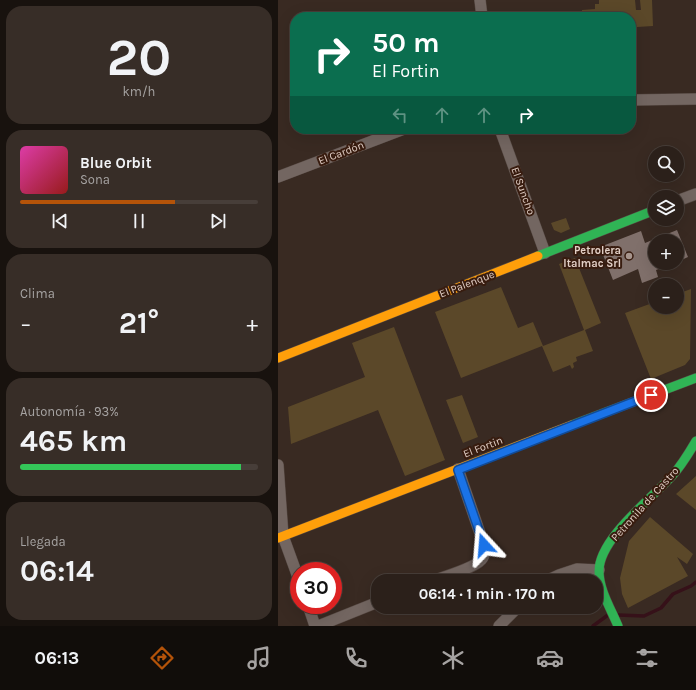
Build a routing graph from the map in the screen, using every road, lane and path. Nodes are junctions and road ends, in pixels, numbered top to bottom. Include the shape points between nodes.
1 (480, 0) edge
2 (481, 12) edge
3 (696, 99) edge
4 (636, 100) edge
5 (391, 134) edge
6 (502, 134) edge
7 (278, 177) edge
8 (696, 194) edge
9 (684, 198) edge
10 (648, 213) edge
11 (545, 253) junction
12 (278, 358) edge
13 (696, 378) edge
14 (696, 441) edge
15 (278, 465) edge
16 (458, 470) junction
17 (281, 537) edge
18 (291, 562) edge
19 (599, 570) junction
20 (450, 574) edge
21 (562, 574) edge
22 (371, 605) edge
23 (312, 614) edge
24 (511, 614) edge
25 (317, 626) edge
26 (499, 626) edge
27 (618, 626) edge

1 - 2 street
3 - 4 street
5 - 7 street, El Cardón
6 - 11 street, El Suncho
8 - 9 street
10 - 11 street, El Palenque
11 - 12 street, El Palenque
13 - 16 street, El Fortin
14 - 19 street, Petronila de Castro via 688,456 673,474 611,540 602,556
15 - 17 street
16 - 17 street, El Fortin
16 - 20 street via 485,552 482,560
17 - 18 street
19 - 21 street via 577,569
19 - 27 street, Petronila de Castro via 605,596
22 - 25 street
23 - 25 street
24 - 26 street

